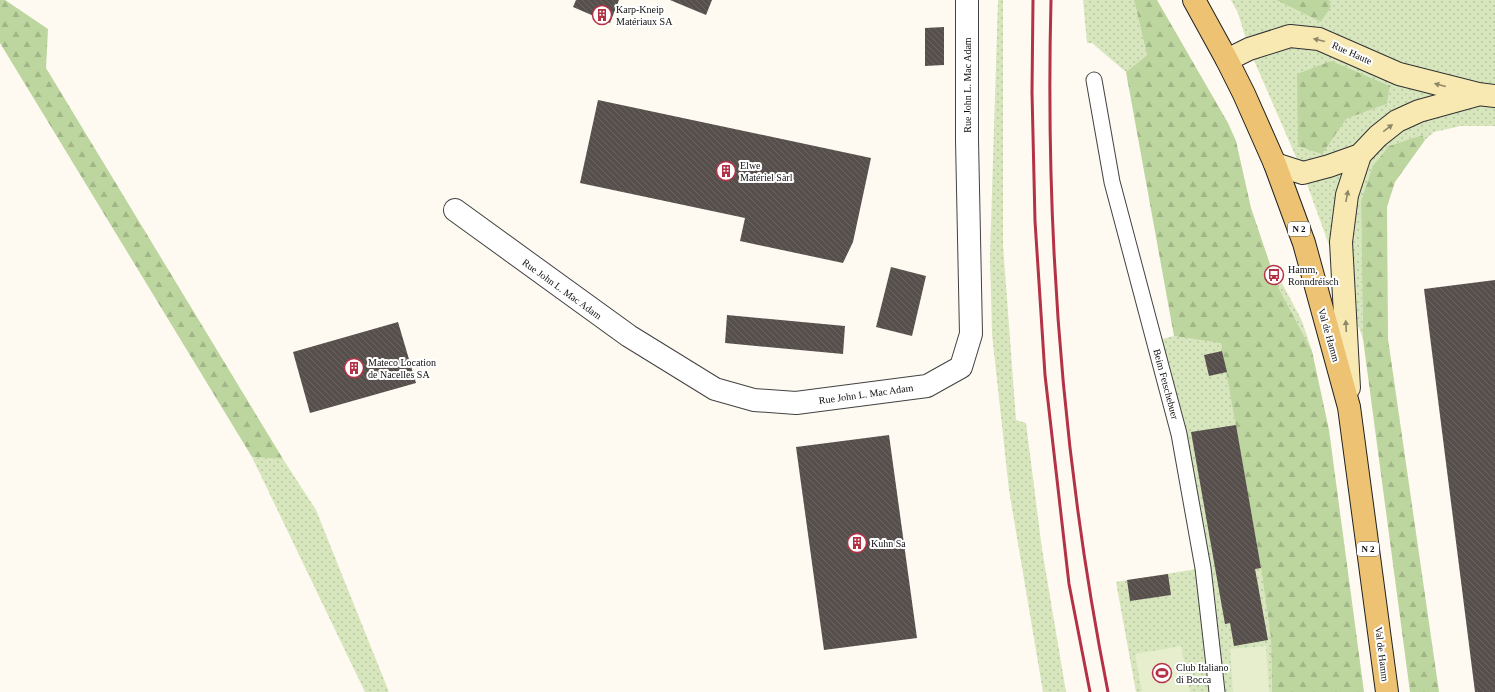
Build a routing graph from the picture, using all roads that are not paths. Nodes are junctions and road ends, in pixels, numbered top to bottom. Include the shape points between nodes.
1 (967, 0) edge
2 (1194, 0) edge
3 (1227, 60) junction
4 (1094, 80) dead end
5 (1487, 95) edge
6 (1360, 155) junction
7 (1275, 164) junction
8 (455, 210) dead end
9 (1350, 407) junction
10 (1217, 692) edge
11 (1387, 692) edge

1 - 8 street, Rue John L. Mac Adam via 971,334 961,367 927,386 796,403 754,400 715,389 629,336
2 - 3 main road, Val de Hamm / N 2
5 -> 3 main road, Rue Haute via 1399,74 1319,39 1290,36 1249,49
3 - 7 main road, Val de Hamm / N 2
4 - 10 lane, Beim Fetschebuer via 1112,182 1179,434 1203,568
6 -> 5 main road, Rue Haute via 1397,121 1419,110
6 - 7 main road, Rue Haute via 1303,173
9 -> 6 main road, Rue Haute via 1342,242 1347,194
7 - 9 main road, Val de Hamm / N 2 via 1304,243
9 - 11 main road, Val de Hamm / N 2

